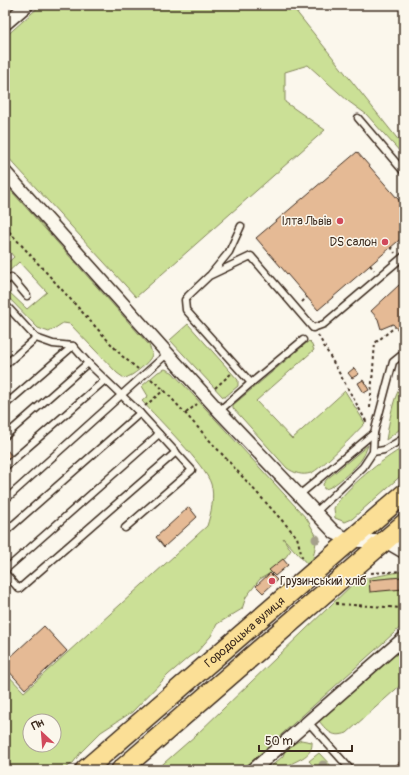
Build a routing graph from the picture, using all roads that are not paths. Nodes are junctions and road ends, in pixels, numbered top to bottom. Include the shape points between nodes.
1 (27, 5) edge
2 (5, 24) edge
3 (358, 118) dead end
4 (5, 172) edge
5 (404, 172) edge
6 (241, 226) dead end
7 (404, 256) edge
8 (209, 276) junction
9 (5, 282) edge
10 (27, 296) dead end
11 (5, 304) edge
12 (36, 338) junction
13 (303, 340) dead end
14 (73, 346) junction
15 (168, 353) junction
16 (404, 353) edge
17 (88, 363) junction
18 (5, 365) edge
19 (105, 380) junction
20 (251, 382) junction
21 (122, 395) junction
22 (5, 405) edge
23 (219, 411) junction
24 (140, 412) junction
25 (374, 433) junction
26 (159, 434) junction
27 (5, 436) edge
28 (404, 438) edge
29 (176, 452) junction
30 (373, 452) junction
31 (5, 467) edge
32 (404, 494) edge
33 (298, 496) junction
34 (5, 500) edge
35 (315, 513) junction
36 (404, 524) edge
37 (125, 528) dead end
38 (5, 532) edge
39 (352, 541) junction
40 (385, 541) junction
41 (404, 552) edge
42 (5, 570) edge
43 (5, 573) edge
44 (404, 638) edge
45 (308, 722) junction
46 (85, 770) edge
47 (121, 770) edge
48 (253, 770) edge
49 (351, 770) edge

1 - 2 street
3 - 5 lane
4 - 15 street
6 - 8 lane via 229,252
7 - 8 lane via 324,324 313,328 251,256
8 - 20 lane via 188,296 186,310
9 - 10 lane via 11,277
11 - 12 lane
12 - 14 lane via 53,344
12 - 18 lane
13 - 20 lane
14 - 17 lane
14 - 22 lane
15 - 21 lane
15 - 23 street
16 - 25 lane via 393,362
17 - 19 lane
17 - 27 lane
19 - 21 lane
19 - 31 lane
20 - 23 lane
21 - 24 lane
21 - 34 lane
23 - 33 street
24 - 26 lane
24 - 38 lane
25 - 30 lane
25 - 33 lane
26 - 29 lane
26 - 42 lane
28 - 30 lane via 384,450
29 - 37 lane via 192,470
29 - 43 lane via 20,589
30 - 35 lane via 363,467
32 - 39 main road, Городоцька вулиця
33 - 35 street
35 - 39 street via 335,533
36 - 40 main road, Городоцька вулиця
39 - 40 street
39 - 46 main road, Городоцька вулиця
40 - 41 street
40 - 47 main road, Городоцька вулиця
44 - 45 street
45 - 48 street
45 - 49 lane

